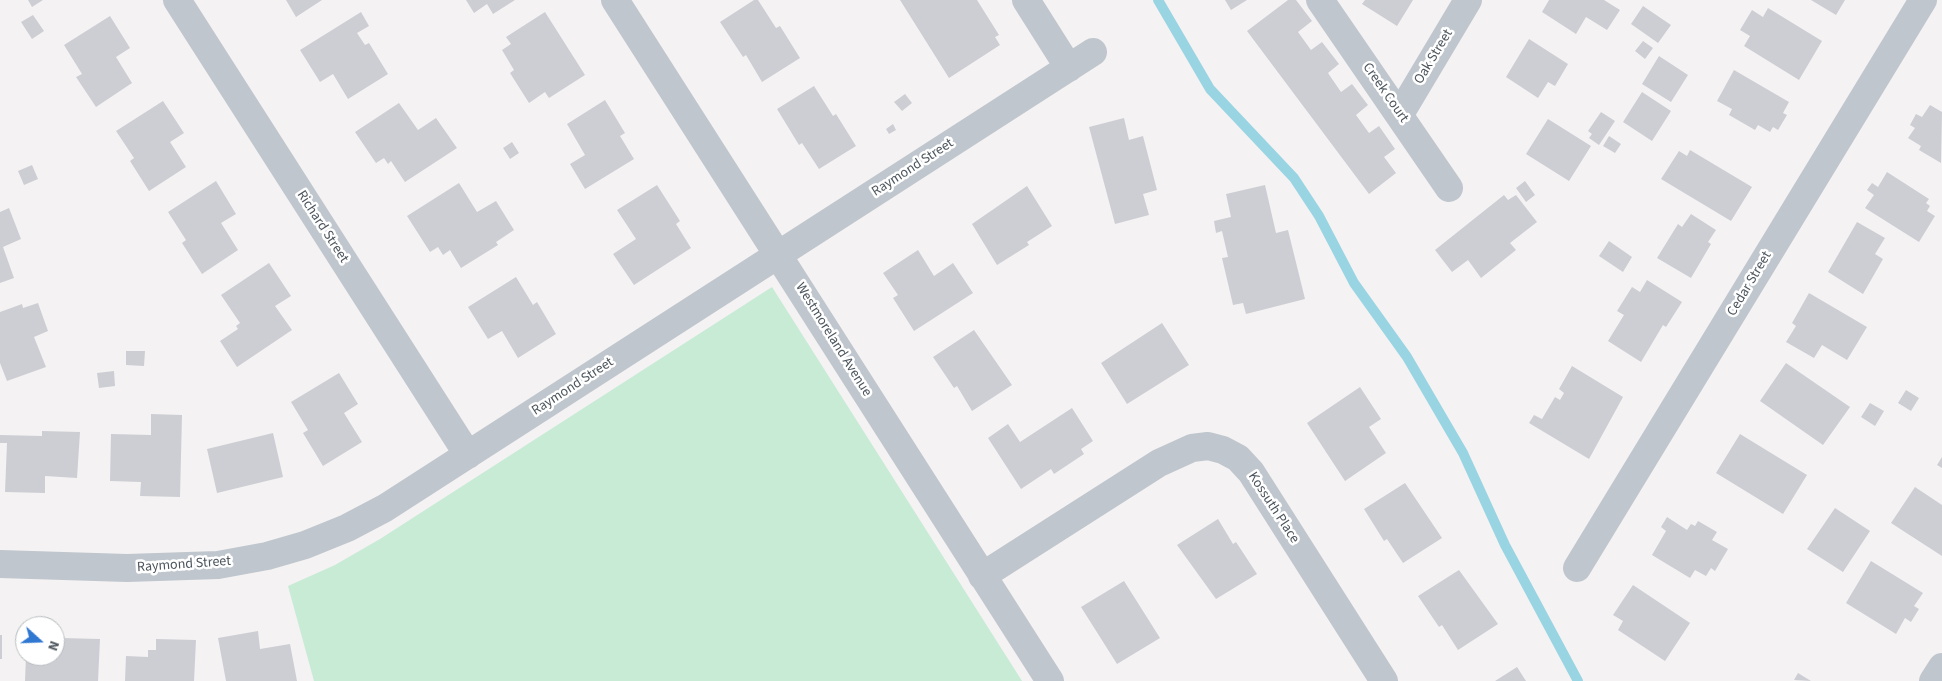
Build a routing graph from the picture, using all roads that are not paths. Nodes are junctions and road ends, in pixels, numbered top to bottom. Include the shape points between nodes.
1 (176, 0) edge
2 (615, 0) edge
3 (1026, 0) edge
4 (1320, 0) edge
5 (1468, 0) edge
6 (1923, 0) edge
7 (1093, 52) dead end
8 (1068, 68) junction
9 (1400, 114) junction
10 (1449, 188) dead end
11 (778, 255) junction
12 (468, 455) junction
13 (0, 564) edge
14 (1577, 568) dead end
15 (982, 576) junction
16 (1942, 667) edge
17 (1050, 681) edge
18 (1384, 681) edge
19 (1934, 681) edge

1 - 12 street, Richard Street
2 - 11 street, Westmoreland Avenue
3 - 8 street
4 - 9 street, Creek Court
5 - 9 street, Oak Street
6 - 14 street, Cedar Street
7 - 8 street, Raymond Street
8 - 11 street, Raymond Street
9 - 10 street, Creek Court
11 - 12 street, Raymond Street
11 - 15 street, Westmoreland Avenue
12 - 13 street, Raymond Street via 385,508 347,528 306,545 267,556 218,565 173,568
15 - 17 street, Westmoreland Avenue
15 - 18 street, Kossuth Place via 1159,463 1176,454 1208,446 1238,458 1251,472
16 - 19 street

